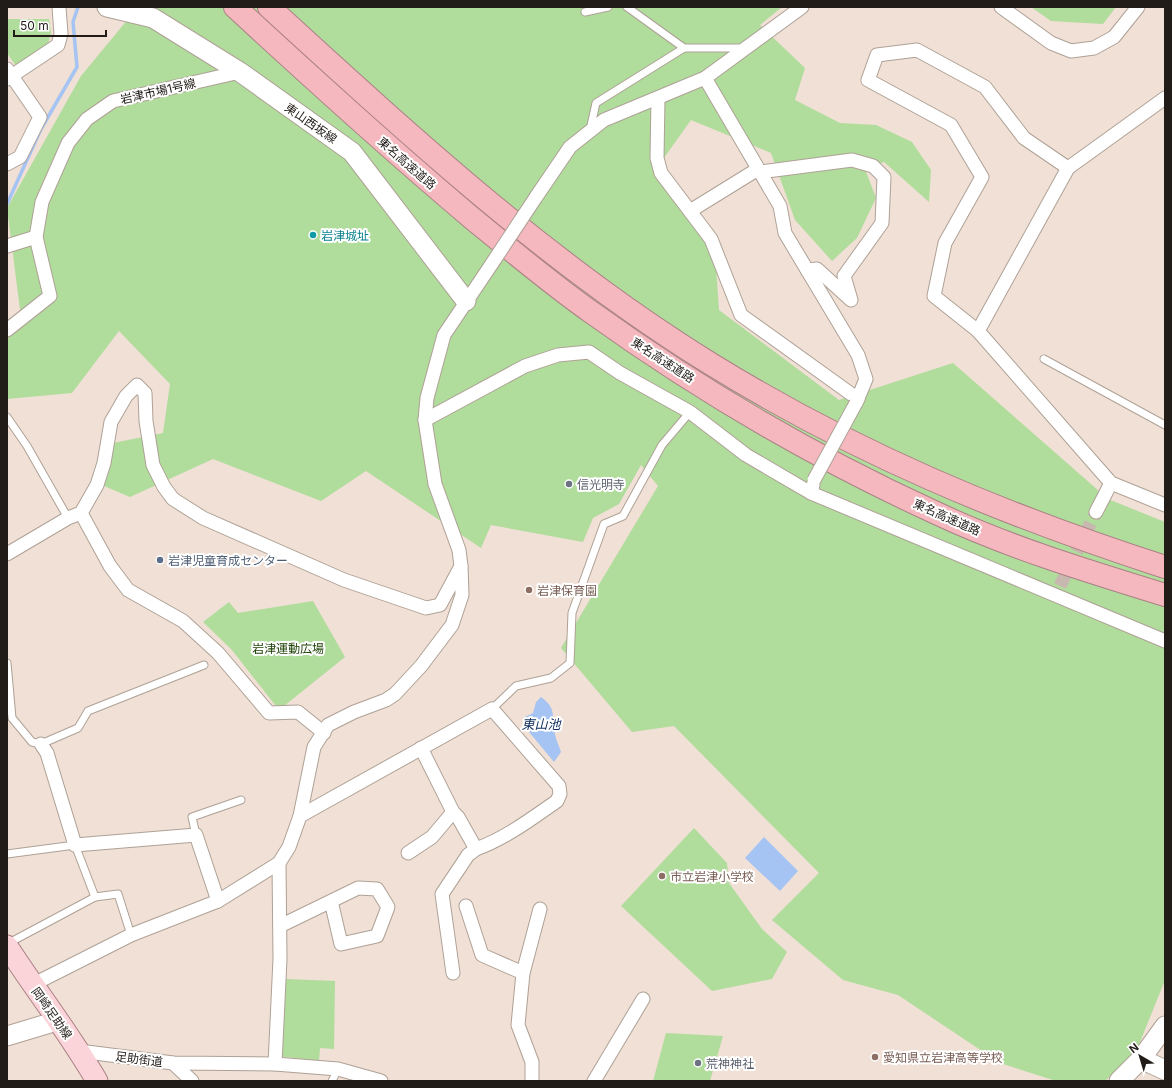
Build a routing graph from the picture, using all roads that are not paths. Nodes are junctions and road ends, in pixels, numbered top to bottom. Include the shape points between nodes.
1 (59, 7) edge
2 (107, 7) edge
3 (235, 7) edge
4 (269, 7) edge
5 (608, 7) edge
6 (627, 7) edge
7 (802, 7) edge
8 (1001, 7) edge
9 (1138, 7) edge
10 (147, 11) edge
11 (585, 12) dead end
12 (684, 48) junction
13 (746, 48) junction
14 (240, 72) junction
15 (9, 75) edge
16 (705, 78) junction
17 (658, 98) junction
18 (1165, 98) edge
19 (589, 132) junction
20 (7, 164) edge
21 (1068, 168) junction
22 (759, 170) junction
23 (690, 211) junction
24 (36, 237) junction
25 (7, 246) edge
26 (807, 270) junction
27 (466, 301) junction
28 (7, 330) edge
29 (978, 331) junction
30 (1044, 359) dead end
31 (857, 401) junction
32 (690, 412) junction
33 (7, 416) edge
34 (425, 420) junction
35 (1165, 425) edge
36 (1111, 483) junction
37 (811, 493) junction
38 (1165, 505) edge
39 (1096, 512) tunnel mouth
40 (81, 513) junction
41 (68, 518) junction
42 (7, 554) edge
43 (462, 566) junction
44 (1165, 567) edge
45 (1165, 595) edge
46 (1165, 641) edge
47 (7, 663) edge
48 (204, 665) dead end
49 (492, 709) junction
50 (324, 732) junction
51 (41, 744) junction
52 (421, 748) junction
53 (241, 800) dead end
54 (453, 812) junction
55 (300, 816) junction
56 (196, 835) junction
57 (74, 845) junction
58 (476, 849) junction
59 (408, 853) dead end
60 (7, 854) edge
61 (279, 863) junction
62 (95, 897) junction
63 (331, 901) junction
64 (218, 902) junction
65 (466, 906) dead end
66 (540, 909) dead end
67 (280, 926) junction
68 (131, 935) junction
69 (7, 945) edge
70 (453, 973) dead end
71 (523, 973) junction
72 (32, 985) junction
73 (643, 999) dead end
74 (57, 1021) junction
75 (1165, 1026) edge
76 (7, 1036) edge
77 (80, 1051) junction
78 (1140, 1059) junction
79 (173, 1064) junction
80 (275, 1064) junction
81 (338, 1069) junction
82 (1165, 1070) edge
83 (97, 1081) edge
84 (192, 1081) edge
85 (332, 1081) edge
86 (381, 1081) edge
87 (532, 1081) edge
88 (594, 1081) edge
89 (1119, 1081) edge

1 - 15 street via 61,34 58,45
2 - 10 street, 東山西坂線
3 - 45 highway, 東名高速道路 via 418,173 512,251 633,341 734,405 851,471 934,513 1016,547
4 - 44 highway, 東名高速道路 via 448,168 550,252 708,362 784,407 863,449 953,490 1040,525
5 - 11 lane
6 - 12 lane
7 - 13 street
8 - 9 street via 1051,43 1071,51 1094,48 1114,37
10 - 14 street, 東山西坂線 via 153,18
12 - 13 lane
12 - 19 lane via 596,103
13 - 16 street
14 - 24 street, 岩津市場1号線 via 113,101 87,119 68,143 55,169 42,202
14 - 27 street, 東山西坂線 via 352,152
15 - 20 street via 40,117 20,156
16 - 17 street
16 - 22 street
17 - 19 street via 604,120
17 - 23 street via 658,158 661,173
18 - 21 street
19 - 27 street, bridge via 570,147
21 - 29 street
21 - 29 street via 1024,138 985,87 917,50 877,55 868,80 951,125 982,178 945,243 934,296
22 - 23 street
22 - 26 street via 780,206 785,233
22 - 26 street via 852,160 873,166 884,177 882,223 844,276 851,300 817,269
23 - 31 street via 711,239 741,315
24 - 25 street
24 - 28 street, 岩津市場1号線 via 50,296
26 - 31 street via 858,355 866,379
27 - 34 street via 444,335 427,398
29 - 36 street
30 - 35 lane
31 - 37 street, bridge via 814,480
32 - 34 street via 620,373 589,352 558,355 525,366
32 - 37 street via 746,455
32 - 49 lane via 662,445 623,516 604,524 572,613 570,663 551,678 516,686
33 - 41 lane
34 - 43 street via 435,484 459,550
36 - 38 street
36 - 39 street
37 - 46 street via 1057,591
40 - 41 street
40 - 43 street via 97,485 104,463 111,422 126,396 138,384 146,393 146,421 153,465 173,499 203,518 344,580 426,608 440,605
40 - 50 street via 110,566 128,590 183,621 218,653 269,713 298,712
41 - 42 street
43 - 50 street via 462,595 452,625 421,666 395,694 328,725
47 - 51 lane via 12,718 32,742
48 - 51 lane via 88,711 78,728
49 - 52 street
49 - 58 street via 559,786 560,794 557,801 518,828
50 - 55 street via 314,747
51 - 57 street via 47,753
52 - 54 street
52 - 55 street
53 - 56 lane via 192,817
54 - 58 street
54 - 59 street via 432,837
55 - 61 street via 289,847
56 - 57 street
56 - 64 street
57 - 60 lane
57 - 62 lane
58 - 70 street via 468,854 442,894
61 - 64 street
61 - 67 street
62 - 68 lane via 118,894
62 - 69 lane
63 - 63 street via 358,888 376,889 388,907 377,936 341,944
63 - 67 street
64 - 68 street
65 - 71 street via 482,955
66 - 71 street
67 - 80 street
68 - 72 street
69 - 72 main road, 岡崎足助線
71 - 87 street via 518,1025 532,1062
72 - 74 main road, 岡崎足助線
73 - 88 street
74 - 76 street
74 - 77 main road, 岡崎足助線
75 - 78 street
77 - 79 street, 足助街道
77 - 83 main road, 岡崎足助線
78 - 82 street
78 - 89 street
79 - 80 street
79 - 84 street, 足助街道
80 - 81 street
81 - 85 lane
81 - 86 street

